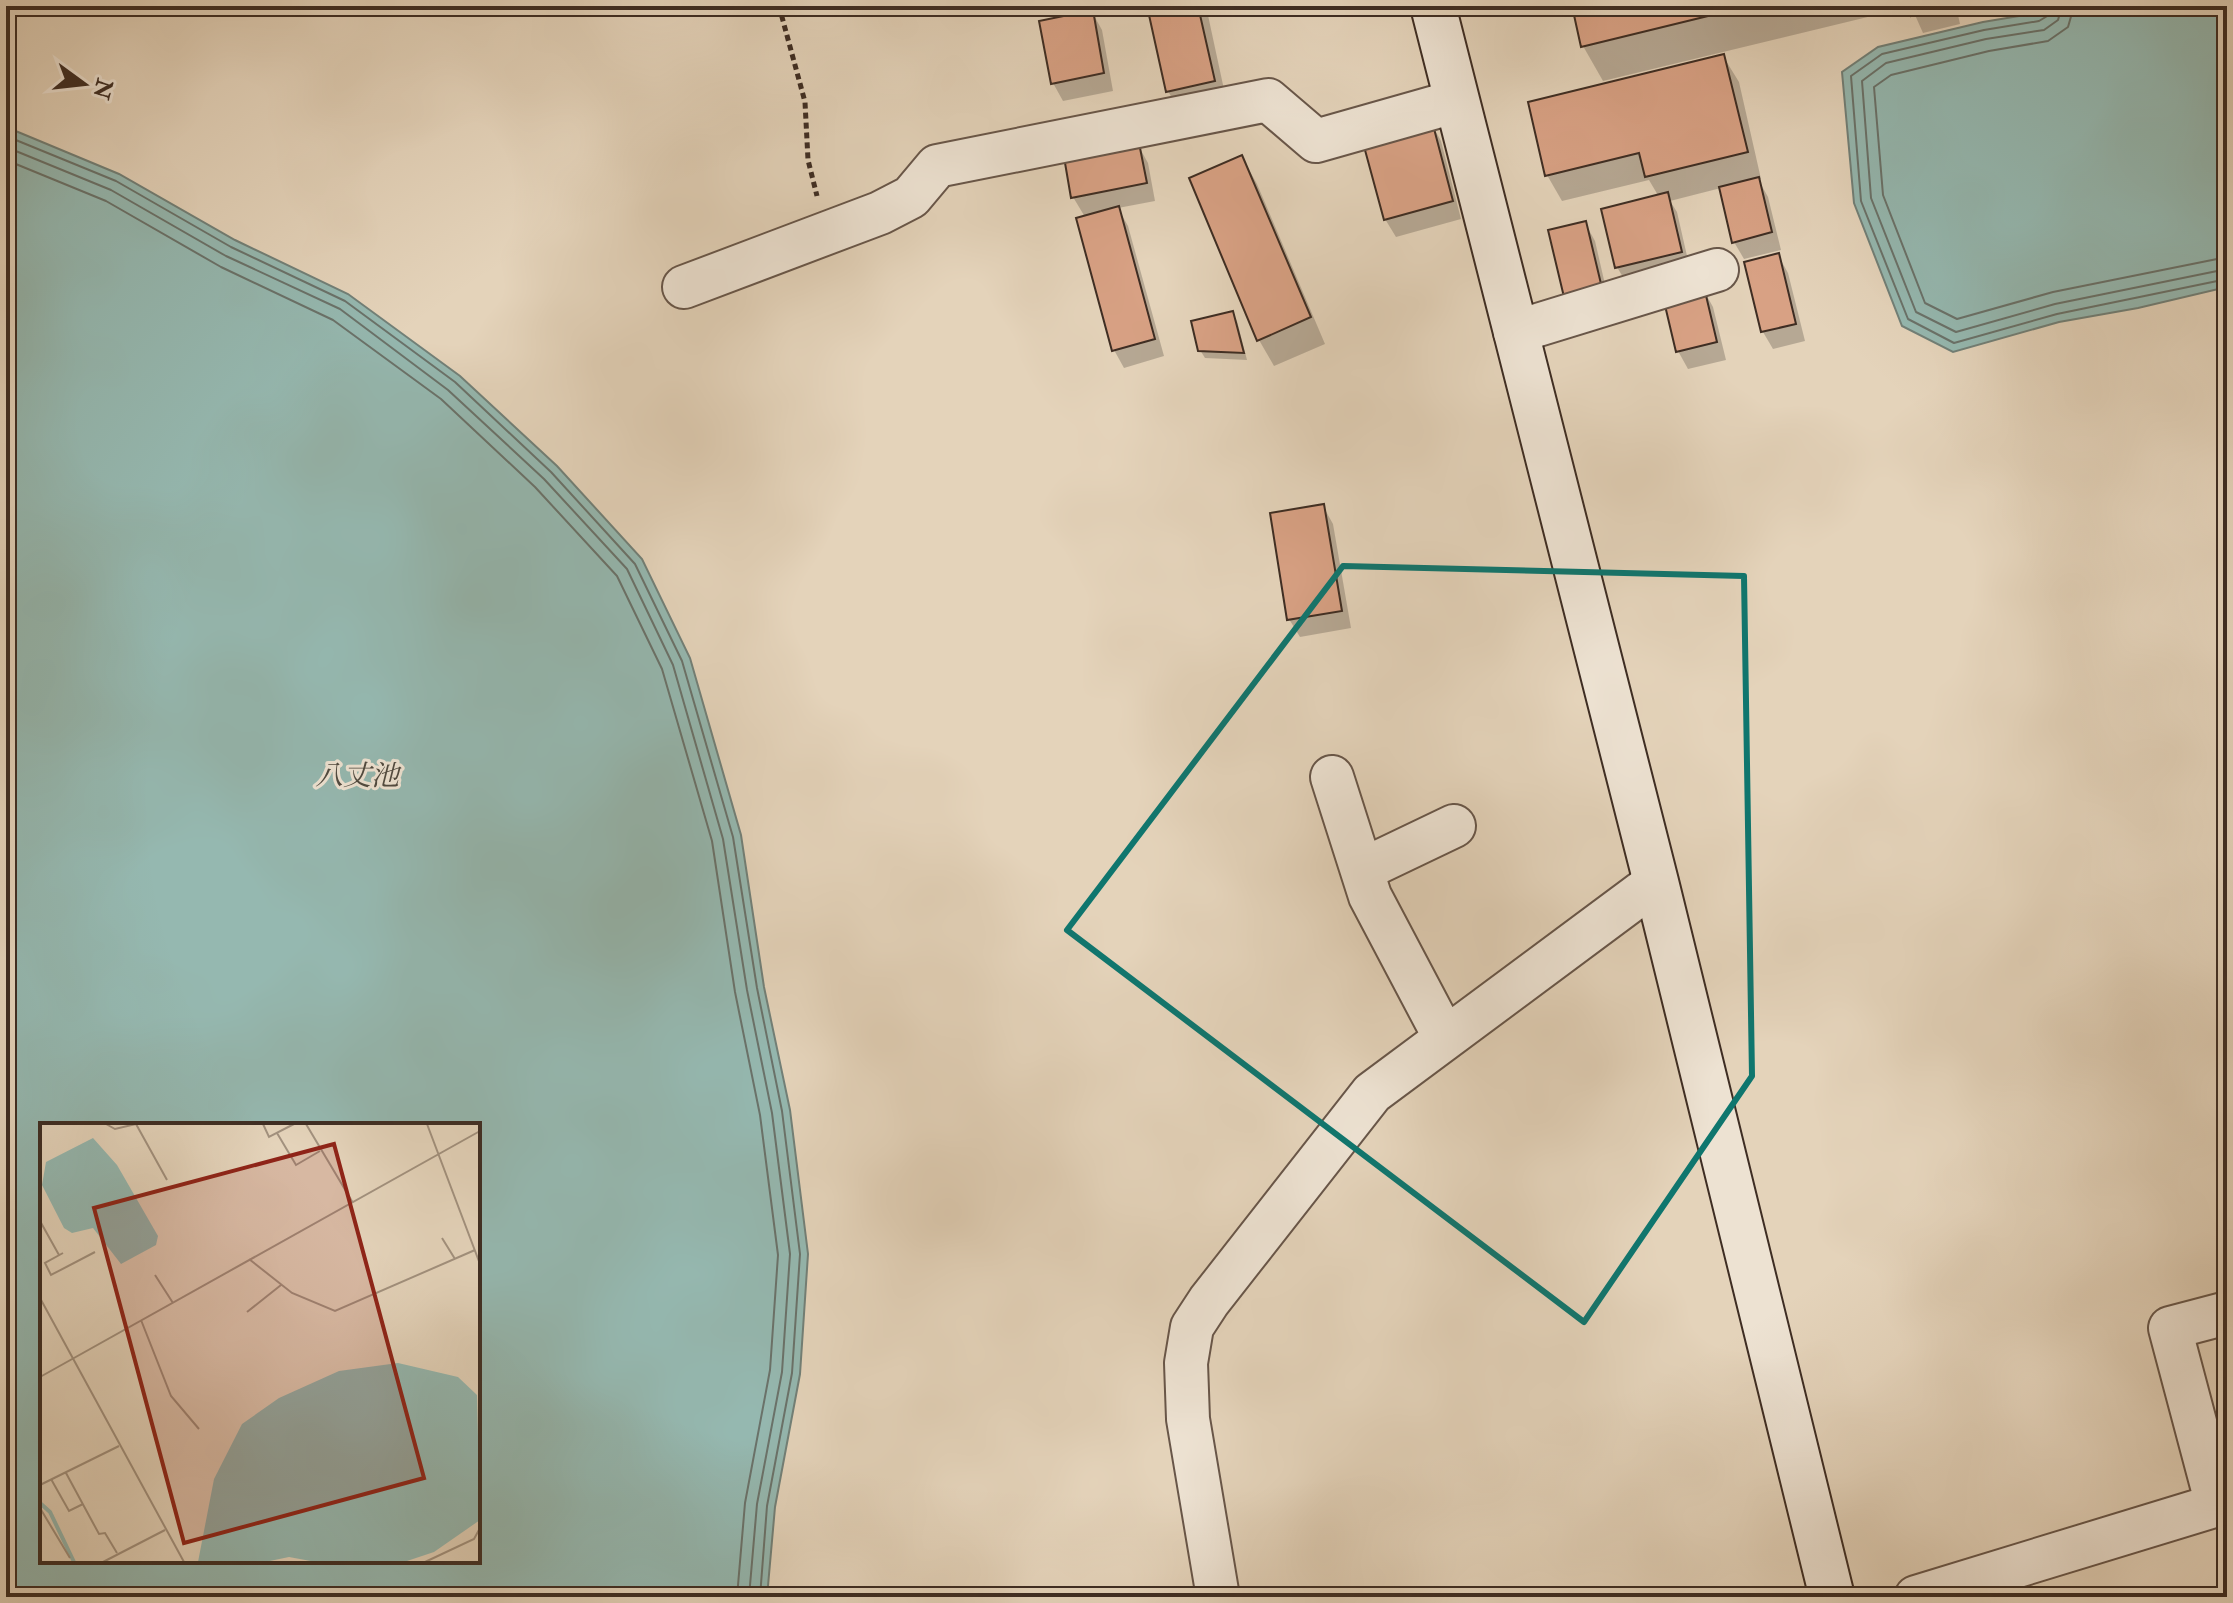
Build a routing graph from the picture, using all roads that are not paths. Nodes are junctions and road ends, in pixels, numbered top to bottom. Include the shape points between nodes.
1 (1433, 6) edge
2 (1457, 101) junction
3 (1717, 270) dead end
4 (684, 287) dead end
5 (1515, 332) junction
6 (1332, 777) dead end
7 (1454, 826) dead end
8 (1362, 870) junction
9 (1656, 882) junction
10 (1445, 1038) junction
11 (2227, 1313) edge
12 (2222, 1504) edge
13 (1218, 1597) edge
14 (1832, 1597) edge
15 (1916, 1597) edge

1 - 2 street
2 - 4 street via 1316,141 1268,100 937,166 911,197 880,213
2 - 5 street
3 - 5 street
5 - 9 street
6 - 8 street
7 - 8 street
8 - 10 street via 1370,896
9 - 10 street
9 - 14 street
10 - 13 street via 1372,1093 1192,1327 1186,1363 1188,1419
11 - 12 street via 2170,1328
12 - 15 street

